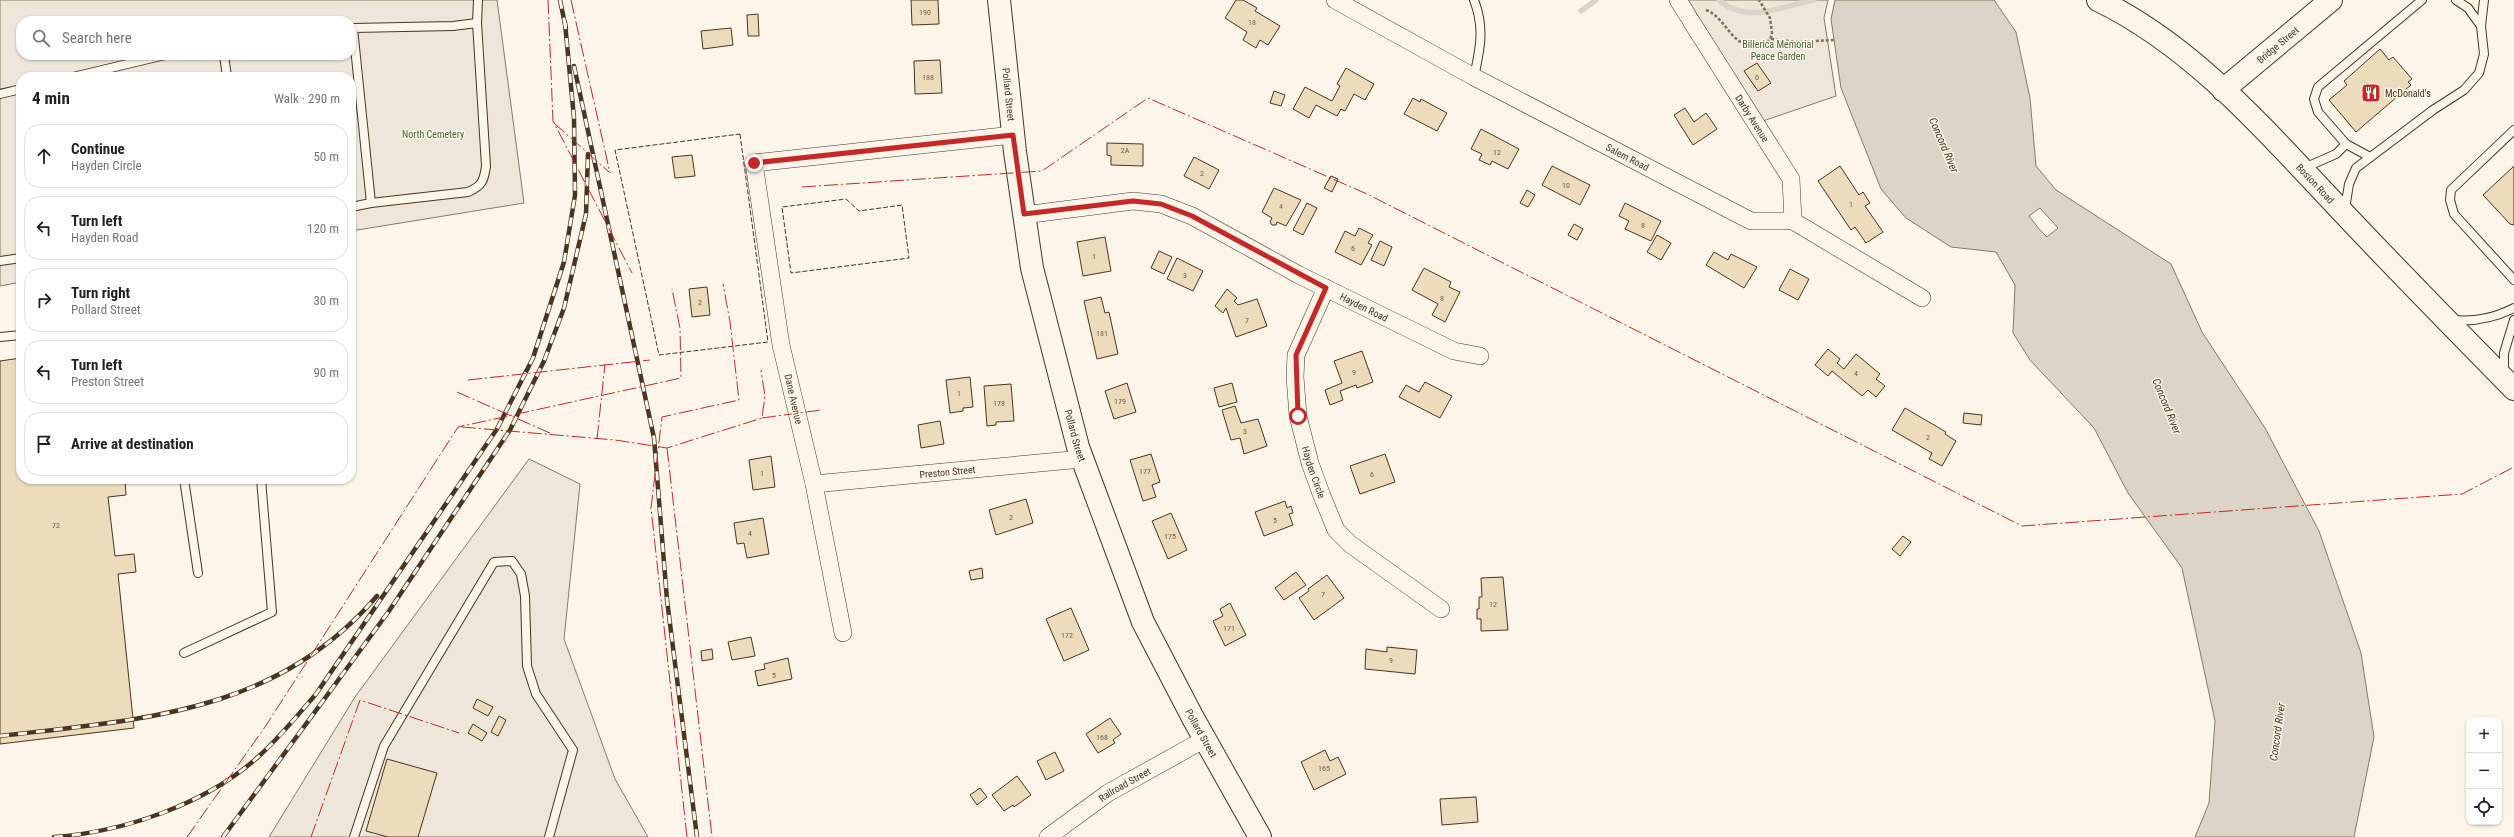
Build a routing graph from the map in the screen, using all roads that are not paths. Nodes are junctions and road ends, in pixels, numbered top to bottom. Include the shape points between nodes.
1 (478, 0) edge
2 (1000, 0) edge
3 (1335, 0) edge
4 (1474, 0) edge
5 (2098, 0) edge
6 (2331, 0) edge
7 (2422, 0) edge
8 (2456, 0) edge
9 (2484, 0) edge
10 (1684, 10) edge
11 (477, 23) junction
12 (2481, 26) junction
13 (356, 28) edge
14 (143, 60) edge
15 (225, 60) edge
16 (355, 60) edge
17 (94, 72) edge
18 (226, 72) edge
19 (1474, 77) junction
20 (16, 90) edge
21 (2223, 90) junction
22 (0, 94) edge
23 (2514, 130) edge
24 (1013, 135) junction
25 (2346, 144) junction
26 (2370, 157) junction
27 (2302, 169) junction
28 (371, 203) junction
29 (356, 206) edge
30 (1024, 214) junction
31 (2345, 214) junction
32 (1793, 221) junction
33 (16, 259) edge
34 (0, 261) edge
35 (2514, 280) edge
36 (1326, 288) junction
37 (1922, 298) dead end
38 (2514, 308) edge
39 (2446, 320) junction
40 (2514, 320) edge
41 (16, 335) edge
42 (0, 337) edge
43 (1480, 356) dead end
44 (2509, 384) edge
45 (1082, 459) junction
46 (185, 484) edge
47 (261, 484) edge
48 (814, 484) junction
49 (198, 573) dead end
50 (1441, 609) dead end
51 (843, 633) dead end
52 (184, 653) dead end
53 (1205, 739) junction
54 (354, 837) edge
55 (549, 837) edge
56 (1048, 837) edge
57 (1260, 837) edge

1 - 11 lane
2 - 24 main road, Pollard Street
3 - 19 street, Salem Road
4 - 19 lane via 1481,17 1480,51
5 - 21 main road, Boston Road via 2127,14 2198,66
6 - 21 main road, Bridge Street
7 - 25 lane via 2318,87 2314,99 2318,112
8 - 12 lane via 2468,8
9 - 12 lane
10 - 32 street, Darby Avenue via 1791,180
11 - 13 lane via 453,26
11 - 28 lane via 486,166 484,181 478,188 468,192
12 - 26 lane via 2484,54 2479,73 2464,90
14 - 17 lane
15 - 18 lane
16 - 28 lane
19 - 32 street, Salem Road via 1751,221
20 - 22 lane
21 - 27 main road, Boston Road
23 - 35 lane via 2451,190 2450,200 2454,214
24 - 30 main road, Pollard Street
24 - 48 street, Dane Avenue via 754,163 781,345
25 - 26 lane
25 - 27 lane via 2336,154
26 - 31 lane via 2356,168 2348,184
27 - 31 main road, Boston Road
28 - 29 lane
30 - 36 street, Hayden Road via 1133,201 1161,204 1192,216
30 - 45 main road, Pollard Street via 1032,268
31 - 39 main road, Boston Road
32 - 37 street
33 - 34 lane
36 - 43 street, Hayden Road via 1454,351
36 - 50 street, Hayden Circle via 1296,355 1295,377 1298,416 1319,490 1336,530 1345,540
38 - 39 lane via 2494,318
39 - 44 main road, Boston Road
40 - 44 lane via 2504,353
41 - 42 lane
45 - 48 street, Preston Street
45 - 53 main road, Pollard Street via 1143,622
46 - 49 lane
47 - 52 lane via 272,612
48 - 51 street, Dane Avenue
53 - 56 street, Railroad Street via 1108,793
53 - 57 main road, Pollard Street
54 - 55 lane via 384,746 494,562 512,561 521,574 525,596 527,666 536,694 573,750

